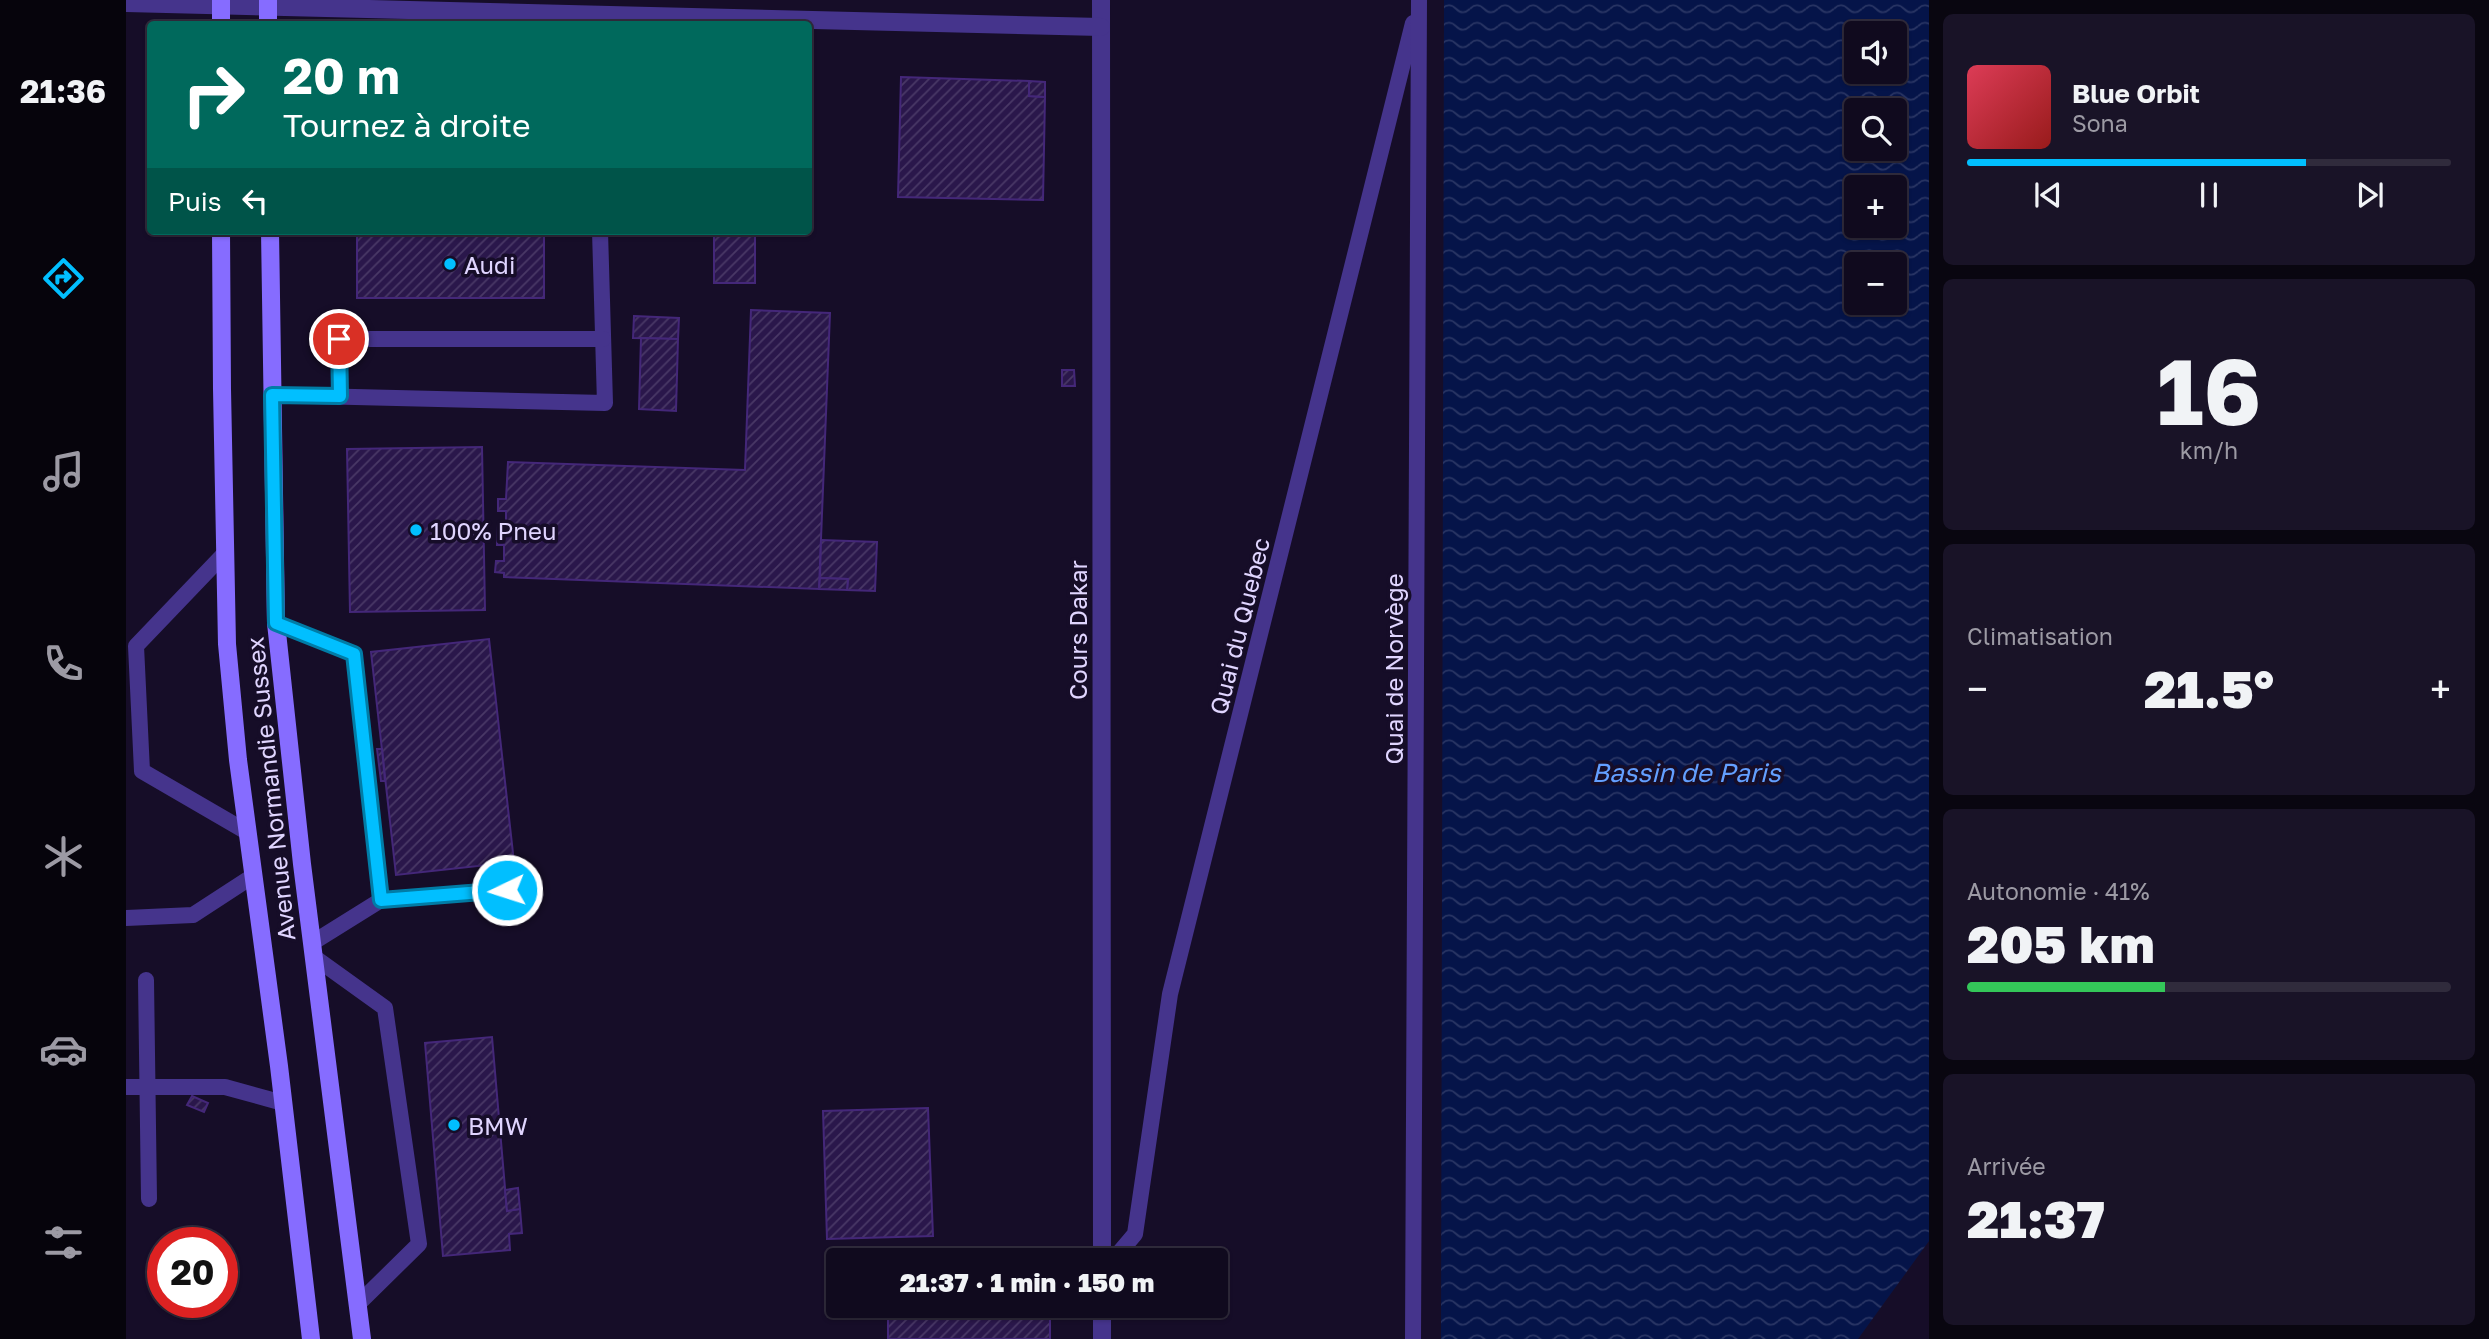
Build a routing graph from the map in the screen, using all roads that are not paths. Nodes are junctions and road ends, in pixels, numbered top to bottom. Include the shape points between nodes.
1 (1101, 0) edge
2 (1419, 0) edge
3 (126, 3) edge
4 (221, 3) edge
5 (269, 10) edge
6 (508, 18) edge
7 (221, 21) edge
8 (706, 21) edge
9 (812, 23) edge
10 (1101, 27) junction
11 (221, 235) edge
12 (270, 235) edge
13 (600, 235) edge
14 (603, 339) junction
15 (272, 395) junction
16 (340, 396) junction
17 (225, 553) junction
18 (276, 623) junction
19 (247, 832) junction
20 (253, 876) junction
21 (507, 890) dead end
22 (381, 900) junction
23 (126, 918) edge
24 (313, 950) junction
25 (146, 980) dead end
26 (126, 1087) edge
27 (147, 1087) junction
28 (283, 1103) junction
29 (149, 1199) dead end
30 (1102, 1248) edge
31 (1123, 1248) edge
32 (358, 1304) junction
33 (1102, 1318) edge
34 (311, 1339) edge
35 (362, 1339) edge
36 (1102, 1339) edge
37 (1413, 1339) edge

1 - 10 street, Cours Dakar
2 - 31 lane, Quai du Quebec via 1170,994 1135,1234
2 - 37 lane, Quai de Norvège
3 - 4 street
4 - 5 street
4 - 7 main road
5 - 6 street
6 - 8 street
9 - 10 street
10 - 30 street, Cours Dakar
11 - 17 main road, Avenue Normandie Sussex
12 - 15 main road, Avenue Normandie Sussex
13 - 14 lane
14 - 16 lane via 339,339
14 - 16 lane via 605,402
15 - 16 lane
15 - 18 main road, Avenue Normandie Sussex
17 - 19 main road, Avenue Normandie Sussex via 227,644
17 - 19 lane via 135,646 142,771
18 - 22 lane via 354,654
18 - 24 main road, Avenue Normandie Sussex
19 - 20 main road, Avenue Normandie Sussex
20 - 23 lane via 192,915
20 - 28 main road, Avenue Normandie Sussex
21 - 22 lane
22 - 24 lane
24 - 32 main road, Avenue Normandie Sussex
24 - 32 lane via 385,1009 419,1244
25 - 27 lane
26 - 27 lane
27 - 28 lane via 225,1087
27 - 29 lane
28 - 34 main road, Avenue Normandie Sussex
32 - 35 main road, Avenue Normandie Sussex
33 - 36 street

